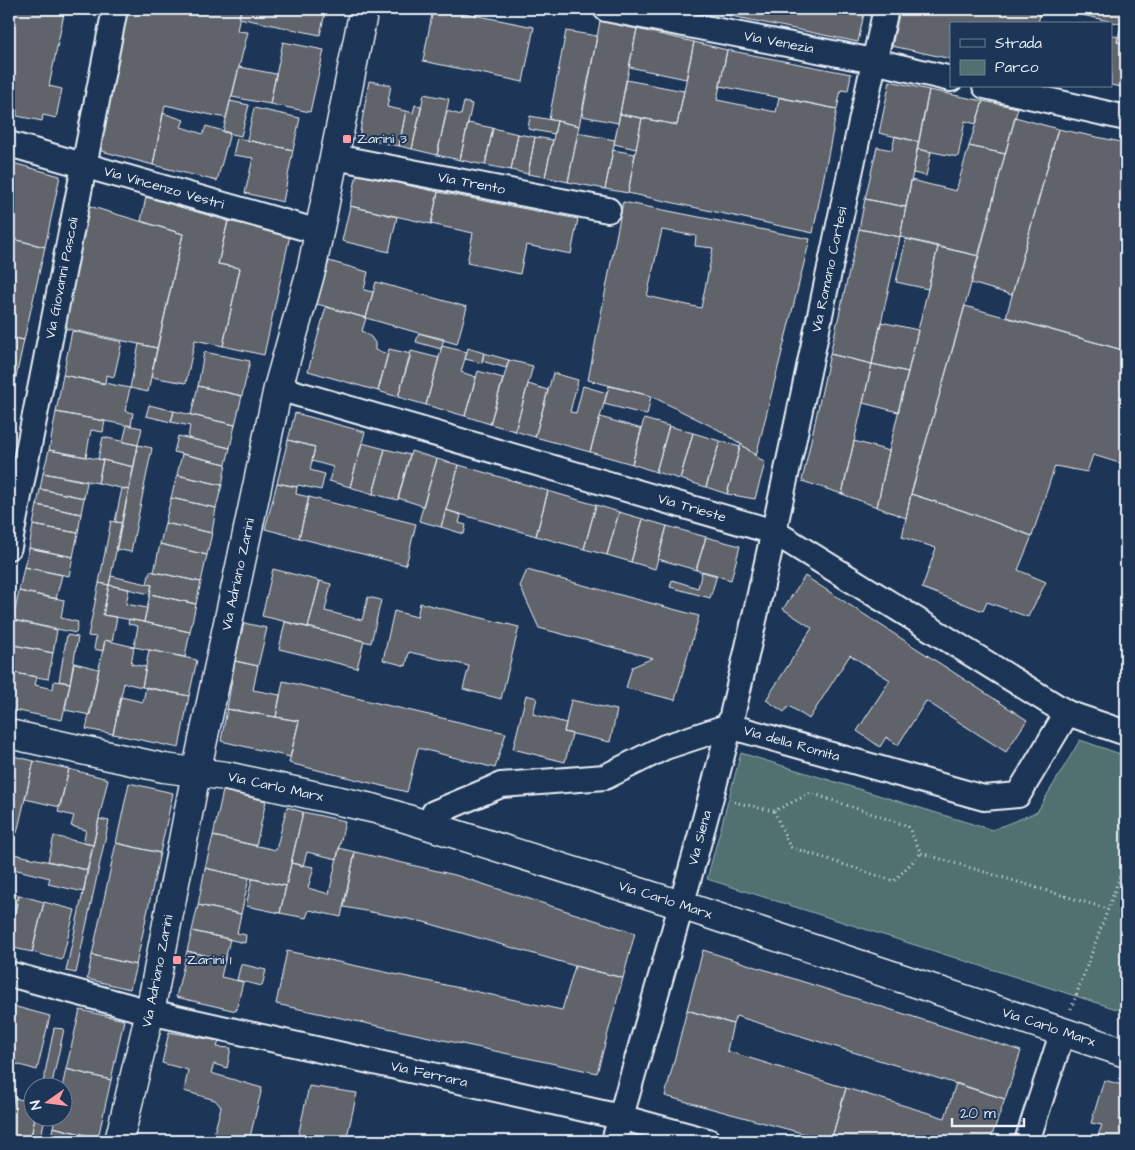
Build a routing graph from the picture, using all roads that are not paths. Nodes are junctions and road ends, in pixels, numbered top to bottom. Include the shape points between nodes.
1 (115, 9) edge
2 (364, 9) edge
3 (606, 9) edge
4 (886, 9) edge
5 (874, 62) junction
6 (950, 79) edge
7 (994, 88) edge
8 (1126, 118) edge
9 (9, 144) edge
10 (335, 157) junction
11 (84, 164) junction
12 (608, 210) dead end
13 (319, 232) junction
14 (278, 388) junction
15 (774, 532) junction
16 (9, 547) edge
17 (1067, 713) junction
18 (729, 726) junction
19 (1126, 733) edge
20 (9, 734) edge
21 (196, 773) junction
22 (430, 827) junction
23 (681, 905) junction
24 (9, 974) edge
25 (150, 1012) junction
26 (1063, 1031) junction
27 (1126, 1053) edge
28 (620, 1117) junction
29 (119, 1141) edge
30 (614, 1141) edge
31 (708, 1141) edge
32 (1027, 1141) edge

1 - 11 street, Via Giovanni Pascoli
2 - 10 street, Via Adriano Zarini
3 - 5 street, Via Venezia
4 - 5 street, Via Romano Cortesi
5 - 6 street, Via Venezia
5 - 15 street, Via Romano Cortesi
7 - 8 street
9 - 11 street, Via Vincenzo Vestri
10 - 12 street, Via Trento
10 - 13 street, Via Adriano Zarini
11 - 13 street, Via Vincenzo Vestri
11 - 16 street, Via Giovanni Pascoli
13 - 14 street, Via Adriano Zarini
14 - 15 street, Via Trieste
14 - 21 street, Via Adriano Zarini
15 - 17 street, Via Trieste
15 - 18 street, Via Siena
17 - 18 street, Via della Romita via 1018,795 984,798
17 - 19 street
18 - 22 street, Via della Romita via 665,747 605,778 500,785 434,813
18 - 23 street, Via Siena
20 - 21 street, Via Carlo Marx
21 - 22 street, Via Carlo Marx via 226,776 376,809
21 - 25 street, Via Adriano Zarini
22 - 23 street, Via Carlo Marx
23 - 26 street, Via Carlo Marx
23 - 28 street, Via Siena
24 - 25 street, Via Ferrara
25 - 28 street, Via Ferrara
25 - 29 street, Via Adriano Zarini
26 - 27 street, Via Carlo Marx
26 - 32 street
28 - 30 street, Via Siena
28 - 31 street, Via Ferrara

